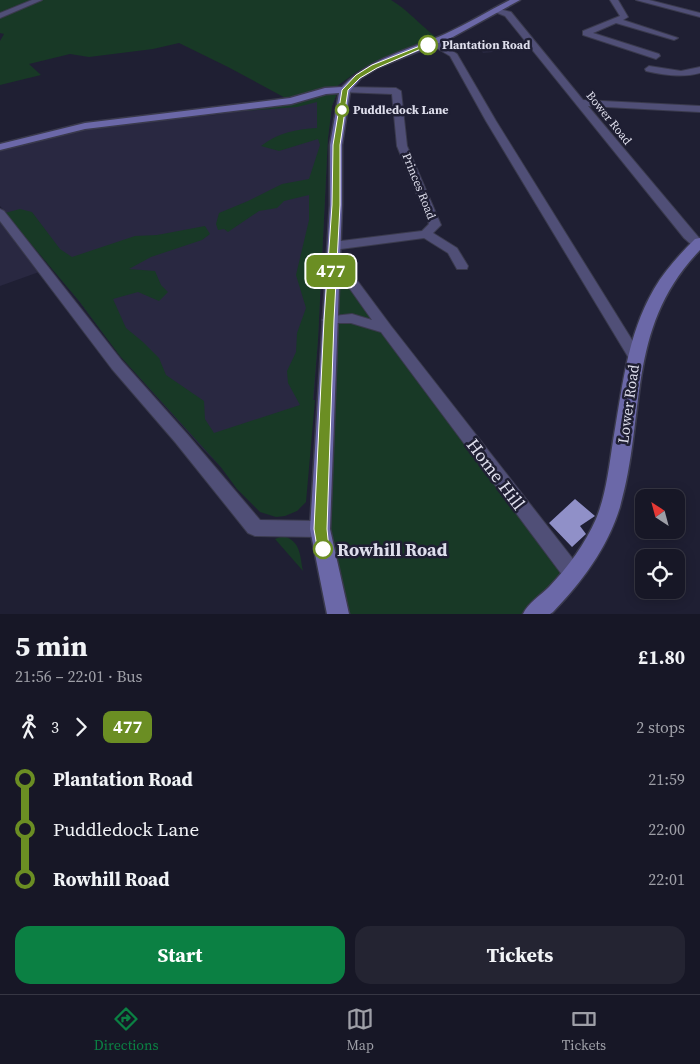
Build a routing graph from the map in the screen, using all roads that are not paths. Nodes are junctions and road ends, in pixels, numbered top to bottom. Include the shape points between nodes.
1 (38, 0) edge
2 (516, 0) edge
3 (614, 0) edge
4 (640, 0) edge
5 (498, 10) junction
6 (700, 15) edge
7 (0, 16) edge
8 (617, 21) junction
9 (674, 38) dead end
10 (433, 42) junction
11 (700, 70) edge
12 (345, 90) junction
13 (581, 103) junction
14 (700, 110) edge
15 (0, 147) edge
16 (0, 213) edge
17 (426, 234) junction
18 (699, 243) edge
19 (333, 250) junction
20 (462, 266) dead end
21 (329, 320) junction
22 (386, 329) junction
23 (635, 356) junction
24 (320, 529) junction
25 (573, 574) junction
26 (543, 612) edge
27 (338, 614) edge

1 - 7 street
2 - 5 main road
3 - 8 street via 624,17
4 - 6 street
5 - 10 main road
5 - 13 street, Bower Road via 508,14
8 - 9 street
8 - 11 street via 586,33 671,73 688,74
10 - 12 main road via 374,66
10 - 23 street via 452,54
12 - 15 main road via 325,91 290,101 85,126
12 - 17 street, Princes Road via 396,91 402,146 435,226
12 - 19 main road via 337,140
13 - 14 street
13 - 18 street, Bower Road via 688,234
16 - 24 street via 117,365 255,528
17 - 19 street, Princes Road
17 - 20 street via 453,251
18 - 23 main road, Lower Road via 664,283
19 - 21 main road
19 - 22 street, Home Hill
21 - 22 street via 352,318
21 - 24 main road
22 - 25 street, Home Hill
23 - 25 main road, Lower Road via 614,492 594,546
24 - 27 main road
25 - 26 main road

